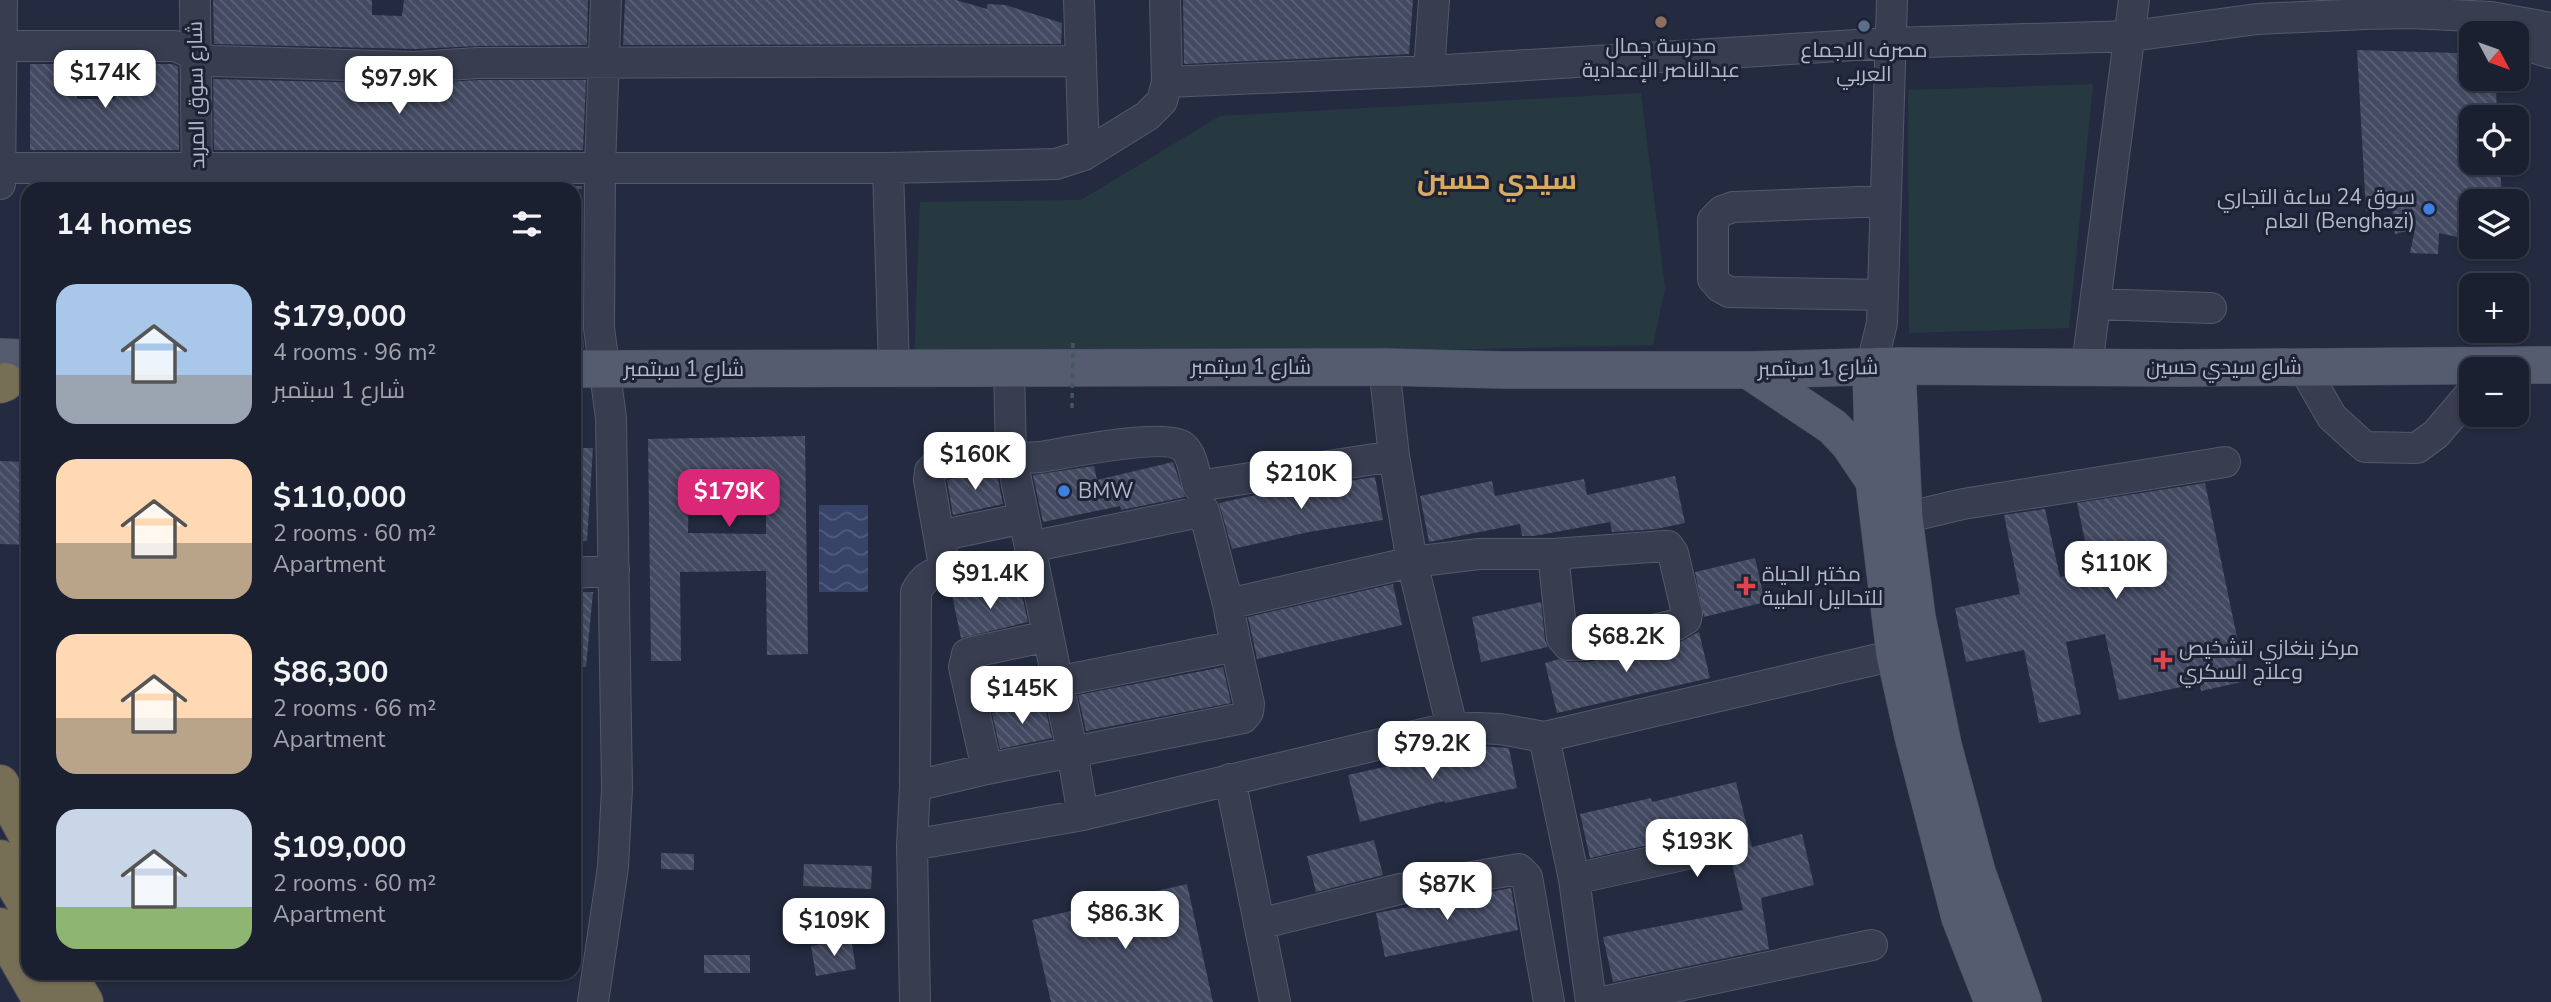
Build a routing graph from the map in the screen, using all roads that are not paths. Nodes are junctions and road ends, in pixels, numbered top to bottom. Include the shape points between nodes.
1 (2, 0) edge
2 (195, 0) edge
3 (606, 0) edge
4 (1079, 0) edge
5 (1165, 0) edge
6 (1434, 0) edge
7 (1892, 0) edge
8 (2134, 0) edge
9 (2451, 16) junction
10 (2465, 21) edge
11 (2551, 28) edge
12 (2132, 36) junction
13 (1890, 43) junction
14 (2, 46) junction
15 (2529, 46) edge
16 (2551, 53) edge
17 (196, 57) junction
18 (1081, 61) junction
19 (603, 63) junction
20 (1429, 71) junction
21 (1167, 82) junction
22 (1084, 155) junction
23 (600, 166) junction
24 (0, 168) edge
25 (888, 168) junction
26 (197, 178) edge
27 (0, 184) edge
28 (1885, 201) junction
29 (586, 260) edge
30 (2095, 304) junction
31 (2211, 308) dead end
32 (1882, 309) junction
33 (2551, 365) edge
34 (1953, 366) junction
35 (2087, 366) junction
36 (2529, 366) edge
37 (1384, 367) junction
38 (1884, 367) junction
39 (2303, 367) junction
40 (2459, 367) edge
41 (1009, 368) junction
42 (589, 369) edge
43 (894, 369) junction
44 (1748, 370) junction
45 (2459, 407) edge
46 (1011, 455) junction
47 (1394, 456) junction
48 (2225, 462) dead end
49 (1887, 469) junction
50 (1201, 498) junction
51 (1024, 518) junction
52 (1903, 518) junction
53 (939, 536) junction
54 (1553, 554) junction
55 (1032, 556) junction
56 (1412, 562) junction
57 (614, 570) junction
58 (945, 571) junction
59 (581, 572) edge
60 (1228, 604) junction
61 (1048, 636) junction
62 (1236, 646) junction
63 (1895, 655) junction
64 (1056, 681) junction
65 (971, 699) junction
66 (1452, 727) junction
67 (1544, 737) junction
68 (1072, 751) junction
69 (987, 769) junction
70 (1230, 779) junction
71 (0, 784) edge
72 (915, 786) junction
73 (1083, 815) junction
74 (21, 823) edge
75 (912, 845) junction
76 (1710, 849) dead end
77 (0, 859) edge
78 (1574, 879) junction
79 (21, 894) edge
80 (1259, 924) junction
81 (0, 927) edge
82 (1872, 945) dead end
83 (21, 964) edge
84 (0, 970) edge
85 (30, 980) edge
86 (71, 980) edge
87 (101, 980) edge
88 (24, 1002) edge
89 (43, 1002) edge
90 (84, 1002) edge
91 (110, 1002) edge
92 (593, 1002) edge
93 (915, 1002) edge
94 (1275, 1002) edge
95 (1549, 1002) edge
96 (1591, 1002) edge
97 (1603, 1002) edge
98 (1993, 1002) edge
99 (2023, 1002) edge

1 - 14 street
2 - 17 street, شارع سوق المربد
3 - 19 street
4 - 18 street
5 - 21 street
6 - 20 street
7 - 13 street
8 - 12 street
9 - 10 street
9 - 11 street via 2491,17
9 - 12 street via 2388,13 2257,19
12 - 13 street
12 - 30 street
13 - 20 street
13 - 28 street
14 - 17 street via 174,46
14 - 24 street
15 - 16 street
17 - 19 street via 226,62 415,67
17 - 26 street, شارع سوق المربد
18 - 19 street
18 - 22 street
19 - 23 street
20 - 21 street
21 - 22 street via 1162,101 1147,116
22 - 25 street via 1056,164
23 - 25 street
23 - 26 street
23 - 29 street
24 - 26 street
24 - 27 street
25 - 43 street
28 - 32 street
28 - 32 street via 1733,207 1713,220 1713,279 1729,292
29 - 42 street via 598,328
30 - 31 street
30 - 35 street
32 - 38 street
33 - 36 main road, شارع سيدي حسين
34 - 35 main road, شارع سيدي حسين
34 - 38 main road, شارع سيدي حسين
34 - 49 main road via 1926,391
35 - 39 main road, شارع سيدي حسين
37 - 41 main road, شارع 1 سبتمبر
37 - 44 main road, شارع 1 سبتمبر
37 - 47 street
38 - 44 main road, شارع 1 سبتمبر
38 - 49 main road
39 - 40 main road, شارع سيدي حسين
39 - 45 street via 2332,417 2365,447 2417,448
41 - 43 main road, شارع 1 سبتمبر
41 - 46 street
42 - 43 main road, شارع 1 سبتمبر
42 - 57 street via 611,418
44 - 49 main road
46 - 50 street via 1040,457 1142,442 1181,445 1189,454
46 - 51 street
46 - 53 street via 990,451 936,465 930,471
47 - 50 street
47 - 56 street
48 - 52 street via 1963,504
49 - 52 main road
49 - 63 main road
50 - 55 street
50 - 60 street
51 - 53 street
51 - 55 street
52 - 99 main road via 1943,745 1977,872
53 - 58 street
54 - 54 street via 1562,638 1568,645 1676,625 1686,619 1674,553 1668,547
54 - 56 street via 1479,554
55 - 58 street via 958,579
55 - 61 street
56 - 60 street
56 - 66 street
57 - 59 street
57 - 92 street via 617,788 613,867
58 - 72 street via 922,579 916,592
60 - 62 street
61 - 64 street
61 - 65 street via 967,654 964,667
62 - 64 street
62 - 68 street via 1249,704 1243,718
63 - 67 street
63 - 98 main road via 1961,918
64 - 65 street
64 - 68 street
65 - 69 street
66 - 67 street
66 - 70 street
67 - 78 street
68 - 69 street
68 - 73 street
69 - 72 street
70 - 73 street
70 - 80 street
71 - 74 highway
72 - 75 street
73 - 75 street
75 - 93 street
76 - 78 street
77 - 79 highway
78 - 96 street
80 - 94 street
80 - 95 street via 1400,889 1519,869 1527,877
81 - 83 highway
82 - 97 street
84 - 88 highway
85 - 89 highway
86 - 90 highway
87 - 91 highway

